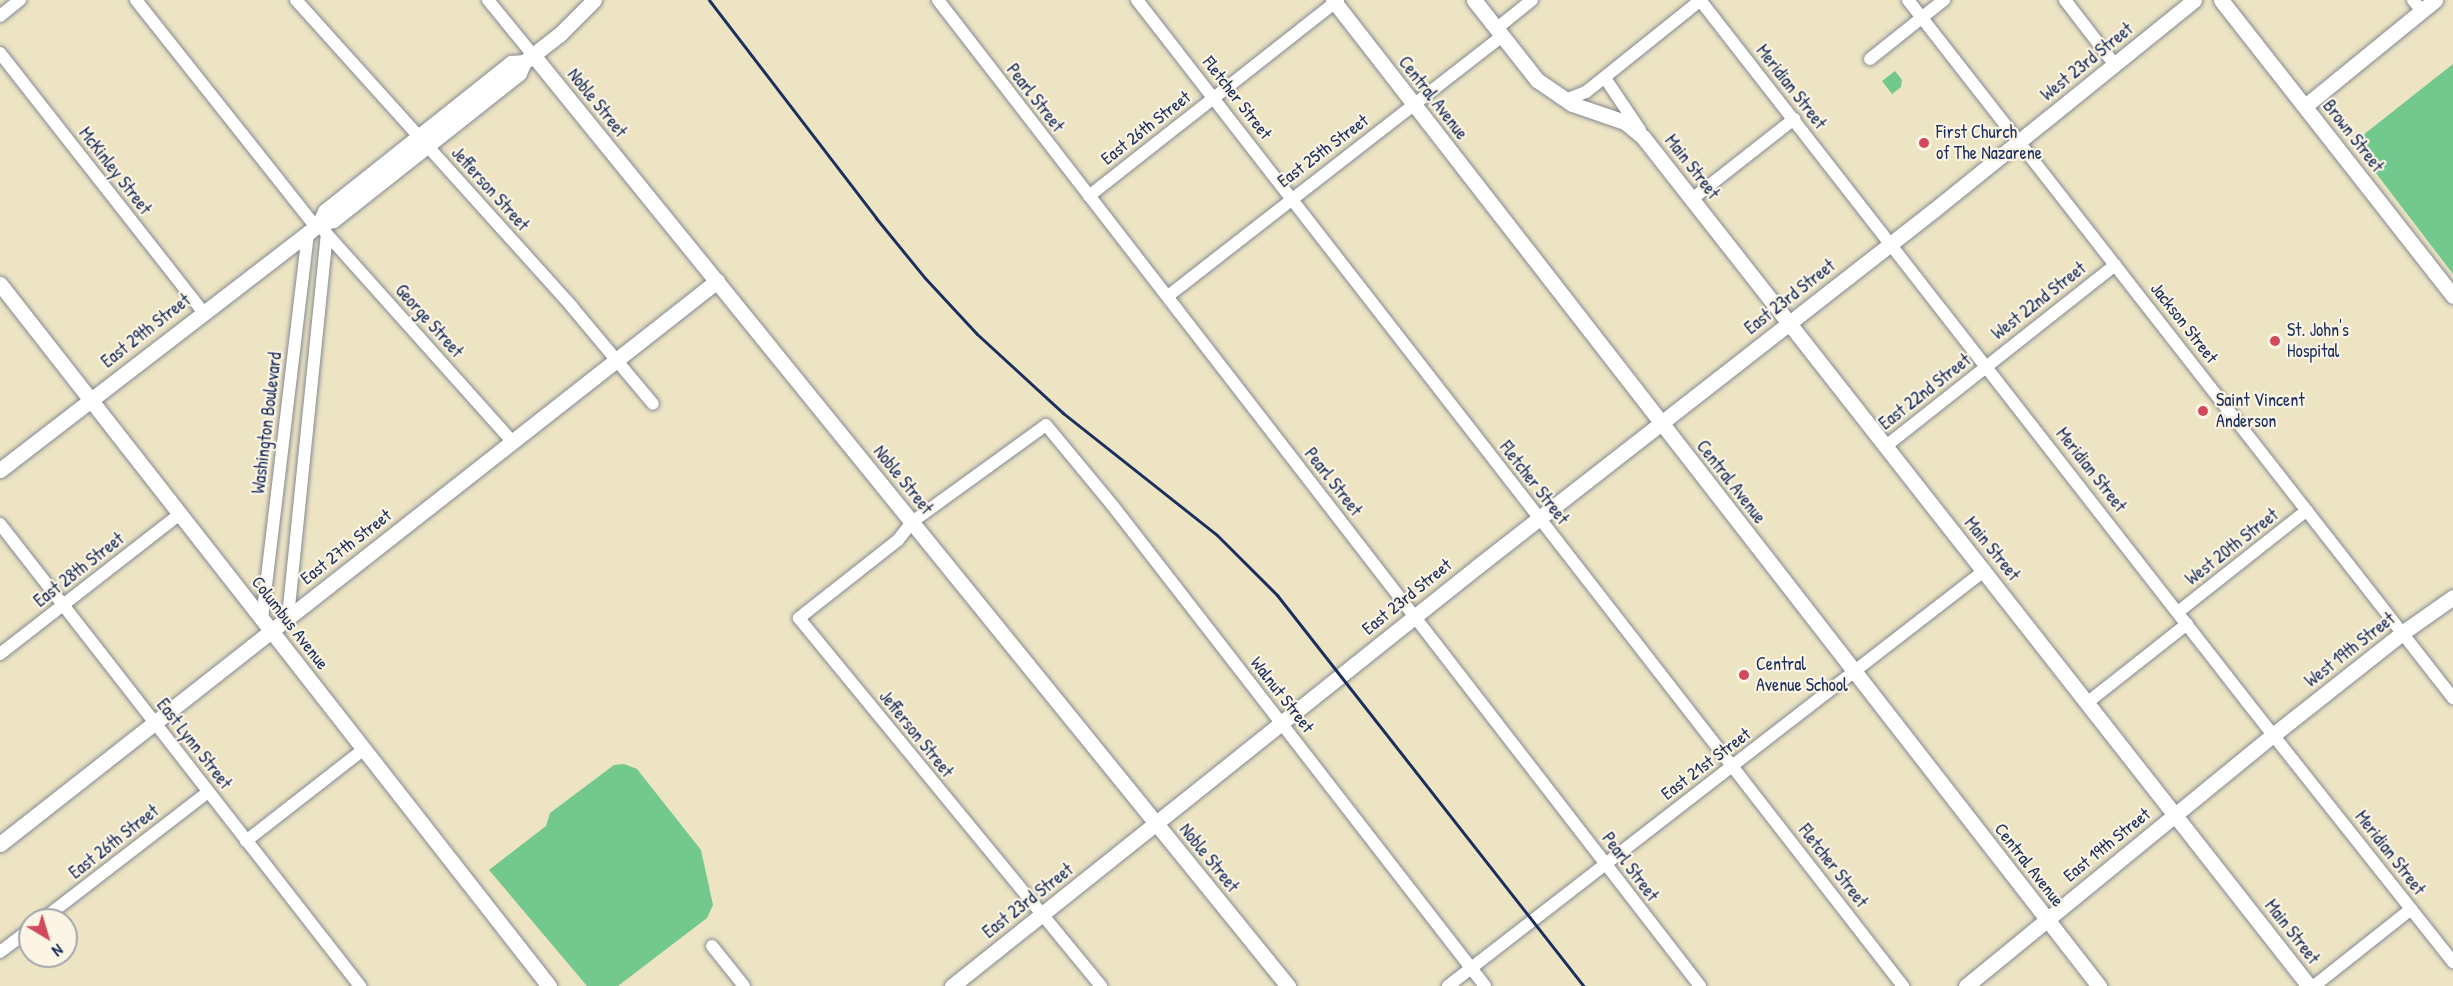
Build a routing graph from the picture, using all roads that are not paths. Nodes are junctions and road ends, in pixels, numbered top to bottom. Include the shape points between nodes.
1 (20, 0) edge
2 (136, 0) edge
3 (296, 0) edge
4 (488, 0) edge
5 (594, 0) edge
6 (956, 0) edge
7 (1137, 0) edge
8 (1474, 0) edge
9 (1532, 0) edge
10 (1701, 0) edge
11 (1908, 0) edge
12 (1944, 0) edge
13 (2065, 0) edge
14 (2194, 0) edge
15 (2221, 0) edge
16 (2435, 0) edge
17 (1336, 1) edge
18 (941, 4) edge
19 (2417, 5) edge
20 (0, 16) edge
21 (1922, 18) junction
22 (1499, 32) junction
23 (0, 53) edge
24 (529, 58) junction
25 (1870, 59) dead end
26 (2115, 65) junction
27 (1605, 78) junction
28 (1214, 98) junction
29 (1565, 100) junction
30 (1414, 104) junction
31 (2305, 106) junction
32 (1794, 119) junction
33 (1643, 136) junction
34 (423, 141) junction
35 (2018, 142) junction
36 (1089, 196) junction
37 (1291, 198) junction
38 (1692, 199) junction
39 (317, 229) junction
40 (1891, 244) junction
41 (2115, 265) junction
42 (717, 281) junction
43 (0, 284) edge
44 (1168, 296) junction
45 (2453, 296) edge
46 (202, 311) junction
47 (1790, 323) junction
48 (616, 360) junction
49 (1987, 367) junction
50 (90, 400) junction
51 (653, 404) dead end
52 (1660, 423) junction
53 (512, 441) junction
54 (1886, 446) junction
55 (0, 470) edge
56 (2307, 510) junction
57 (180, 514) junction
58 (1538, 518) junction
59 (912, 522) junction
60 (0, 524) edge
61 (1985, 570) junction
62 (2453, 597) edge
63 (64, 605) junction
64 (2178, 612) junction
65 (1415, 616) junction
66 (288, 617) junction
67 (2187, 624) junction
68 (267, 625) junction
69 (2402, 633) junction
70 (0, 654) edge
71 (1854, 673) junction
72 (2453, 698) edge
73 (2088, 702) junction
74 (155, 722) junction
75 (1282, 723) junction
76 (2273, 735) junction
77 (364, 749) junction
78 (1732, 766) junction
79 (208, 792) junction
80 (2175, 814) junction
81 (1156, 823) junction
82 (246, 841) junction
83 (0, 844) edge
84 (1605, 863) junction
85 (58, 908) edge
86 (2411, 909) junction
87 (1043, 914) junction
88 (2047, 920) junction
89 (18, 938) edge
90 (712, 946) dead end
91 (0, 952) edge
92 (2453, 962) edge
93 (1471, 968) junction
94 (360, 986) edge
95 (549, 986) edge
96 (744, 986) edge
97 (952, 986) edge
98 (1101, 986) edge
99 (1287, 986) edge
100 (1448, 986) edge
101 (1485, 986) edge
102 (1700, 986) edge
103 (1904, 986) edge
104 (1966, 986) edge
105 (2099, 986) edge
106 (2309, 986) edge
107 (2314, 986) edge

1 - 20 street
2 - 39 street, George Street
3 - 34 street, Jefferson Street
4 - 24 street, Noble Street
5 - 24 street, East 29th Street
6 - 18 street
7 - 28 street, Fletcher Street
8 - 22 street, Main Street
9 - 22 street, East 25th Street
10 - 27 street
10 - 32 street, Meridian Street
11 - 21 street, Jackson Street
12 - 21 street
13 - 26 street
14 - 26 street, West 23rd Street
15 - 31 street, Brown Street
16 - 19 street
17 - 28 street, East 26th Street
17 - 30 street, Central Avenue
18 - 36 street, Pearl Street
19 - 31 street
21 - 25 street
21 - 35 street, Jackson Street
22 - 29 street, Main Street via 1537,80
22 - 30 street, East 25th Street
23 - 46 street, McKinley Street
24 - 34 street, East 29th Street via 511,63
24 - 42 street, Noble Street
26 - 35 street, West 23rd Street
27 - 29 street via 1582,95
27 - 33 street, Main Street
28 - 36 street, East 26th Street
28 - 37 street, Fletcher Street
29 - 33 street, Main Street via 1625,122
30 - 37 street, East 25th Street
30 - 52 street, Central Avenue
31 - 45 street, Brown Street
32 - 38 street
32 - 40 street, Meridian Street
33 - 38 street, Main Street
34 - 39 street, East 29th Street via 325,211
34 - 48 street, Jefferson Street
35 - 40 street, West 23rd Street
35 - 41 street, Jackson Street
36 - 44 street, Pearl Street
37 - 44 street, East 25th Street
37 - 58 street, Fletcher Street
38 - 47 street, Main Street
39 - 46 street, East 29th Street
39 - 53 street, George Street
39 - 66 street
39 - 68 street, Washington Boulevard
40 - 47 street, East 23rd Street
40 - 49 street, Meridian Street
41 - 49 street, West 22nd Street
41 - 56 street, Jackson Street
42 - 48 street, East 27th Street
42 - 59 street, Noble Street
43 - 50 street, Columbus Avenue
44 - 65 street, Pearl Street
46 - 50 street, East 29th Street
47 - 52 street, East 23rd Street
47 - 54 street, Main Street
48 - 51 street, Jefferson Street
48 - 53 street, East 27th Street
49 - 54 street, East 22nd Street
49 - 64 street, Meridian Street
50 - 55 street, East 29th Street
50 - 57 street, Columbus Avenue
52 - 58 street, East 23rd Street
52 - 71 street, Central Avenue
53 - 66 street, East 27th Street
54 - 61 street, Main Street
56 - 64 street, West 20th Street
56 - 69 street, Jackson Street
57 - 63 street, East 28th Street
57 - 68 street, Columbus Avenue
58 - 65 street, East 23rd Street
58 - 78 street, Fletcher Street
59 - 75 street, Walnut Street via 1041,426 1051,427
59 - 81 street, Noble Street
59 - 87 street, Jefferson Street via 898,540 799,618
60 - 63 street, East Lynn Street
61 - 71 street, East 21st Street
61 - 73 street, Main Street
62 - 69 street, West 19th Street
63 - 70 street, East 28th Street
63 - 74 street, East Lynn Street
64 - 67 street, Meridian Street
65 - 75 street, East 23rd Street
65 - 84 street, Pearl Street
66 - 68 street, East 27th Street
67 - 73 street
67 - 76 street, Meridian Street
68 - 74 street, East 27th Street
68 - 77 street, Columbus Avenue
69 - 72 street, Jackson Street
69 - 76 street, West 19th Street
71 - 78 street, East 21st Street
71 - 88 street, Central Avenue
73 - 80 street, Main Street
74 - 79 street, East Lynn Street
74 - 83 street, East 27th Street
75 - 81 street, East 23rd Street
75 - 93 street, Walnut Street
76 - 80 street, East 19th Street
76 - 86 street, Meridian Street
77 - 82 street
77 - 95 street, Columbus Avenue
78 - 84 street, East 21st Street
78 - 103 street, Fletcher Street
79 - 82 street, East Lynn Street
79 - 85 street, East 26th Street
80 - 88 street, East 19th Street
80 - 106 street, Main Street
81 - 87 street, East 23rd Street
81 - 99 street, Noble Street
82 - 94 street, East Lynn Street
84 - 93 street, East 21st Street
84 - 102 street, Pearl Street
86 - 92 street, Meridian Street
86 - 107 street
87 - 97 street, East 23rd Street
87 - 98 street, Jefferson Street
88 - 104 street, East 19th Street
88 - 105 street, Central Avenue
89 - 91 street
90 - 96 street
93 - 100 street, East 21st Street
93 - 101 street, Walnut Street

